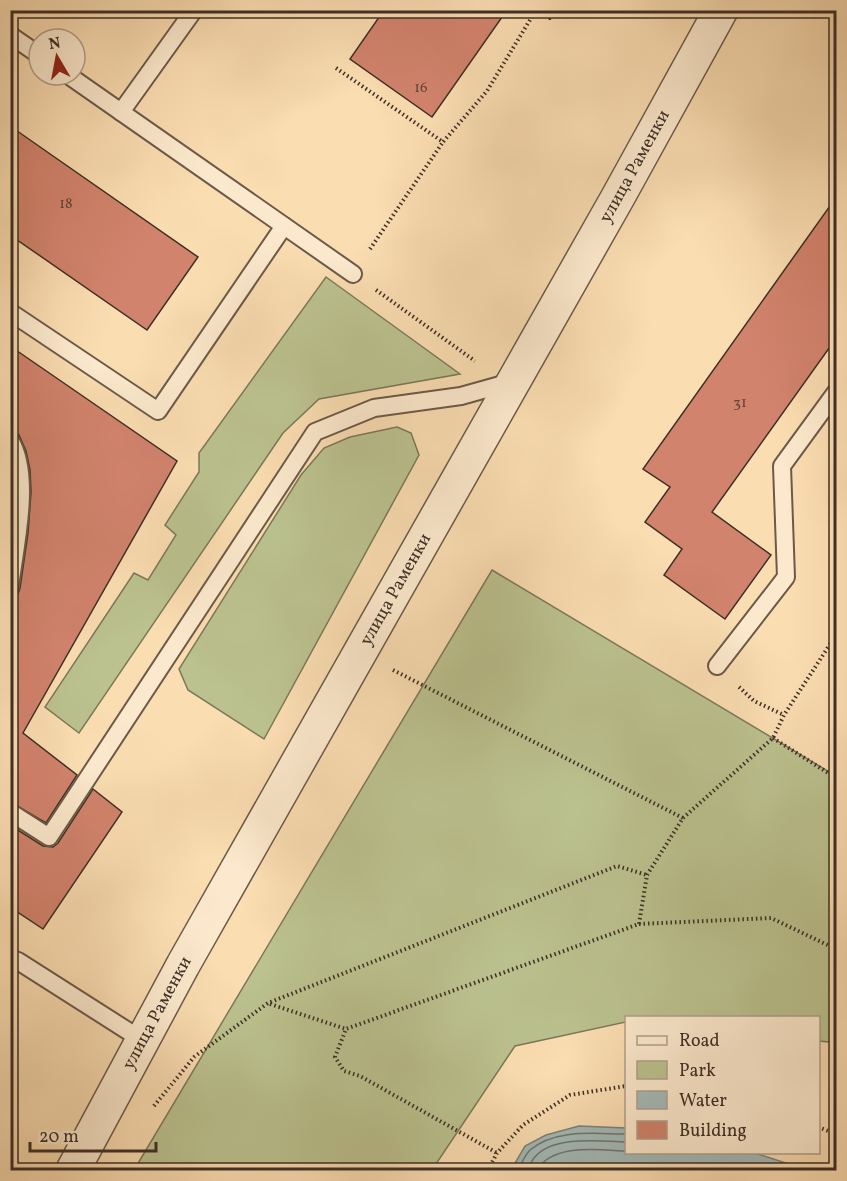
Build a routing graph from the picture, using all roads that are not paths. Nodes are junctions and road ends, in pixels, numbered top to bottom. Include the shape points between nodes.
1 (194, 10) edge
2 (721, 10) edge
3 (10, 35) edge
4 (27, 47) edge
5 (85, 87) edge
6 (121, 112) junction
7 (284, 226) junction
8 (352, 274) road end
9 (10, 312) edge
10 (512, 382) junction
11 (837, 392) edge
12 (10, 441) edge
13 (10, 587) edge
14 (717, 666) dead end
15 (10, 812) edge
16 (10, 958) edge
17 (142, 1040) junction
18 (73, 1170) edge

1 - 6 lane
2 - 10 street, улица Раменки
3 - 4 lane
5 - 6 lane
6 - 7 lane
7 - 8 lane
7 - 9 lane via 158,411
10 - 15 lane via 461,396 374,408 315,432 49,837
10 - 17 street, улица Раменки
11 - 14 lane via 782,466 786,577
12 - 13 lane via 23,485
16 - 17 lane
17 - 18 street, улица Раменки

